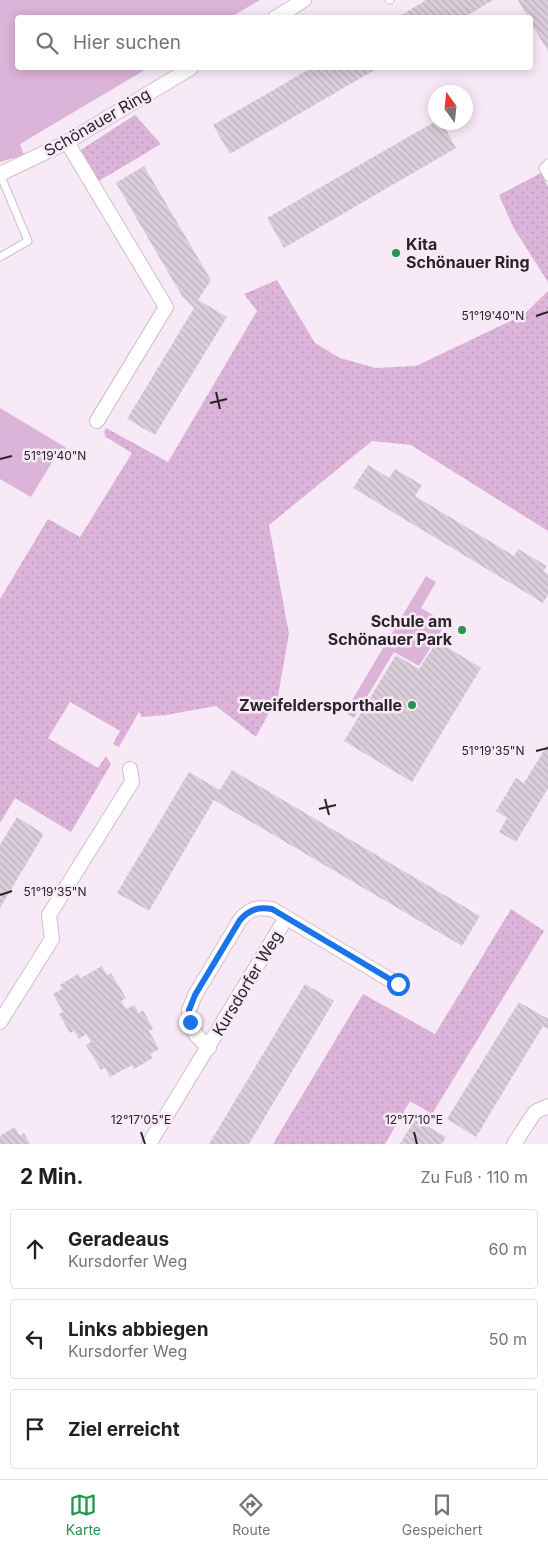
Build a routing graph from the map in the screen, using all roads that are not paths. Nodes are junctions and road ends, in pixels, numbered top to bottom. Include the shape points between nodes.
1 (304, 0) edge
2 (280, 15) edge
3 (188, 70) edge
4 (66, 142) junction
5 (548, 163) edge
6 (0, 174) edge
7 (548, 177) edge
8 (0, 257) edge
9 (97, 421) dead end
10 (130, 769) dead end
11 (286, 918) junction
12 (398, 984) dead end
13 (0, 1022) edge
14 (209, 1048) junction
15 (548, 1106) edge
16 (149, 1144) edge
17 (514, 1144) edge

1 - 2 street
3 - 4 street, Schönauer Ring
4 - 6 street, Schönauer Ring
4 - 9 street via 166,307
5 - 7 lane via 543,168
6 - 8 lane via 28,242
10 - 13 street via 132,782 49,915 52,939
11 - 12 street, Kursdorfer Weg
11 - 14 street, Kursdorfer Weg
11 - 14 street, Kursdorfer Weg via 272,909 248,910 210,970 189,1010 196,1035
14 - 16 street, Kursdorfer Weg
15 - 17 street via 535,1112

